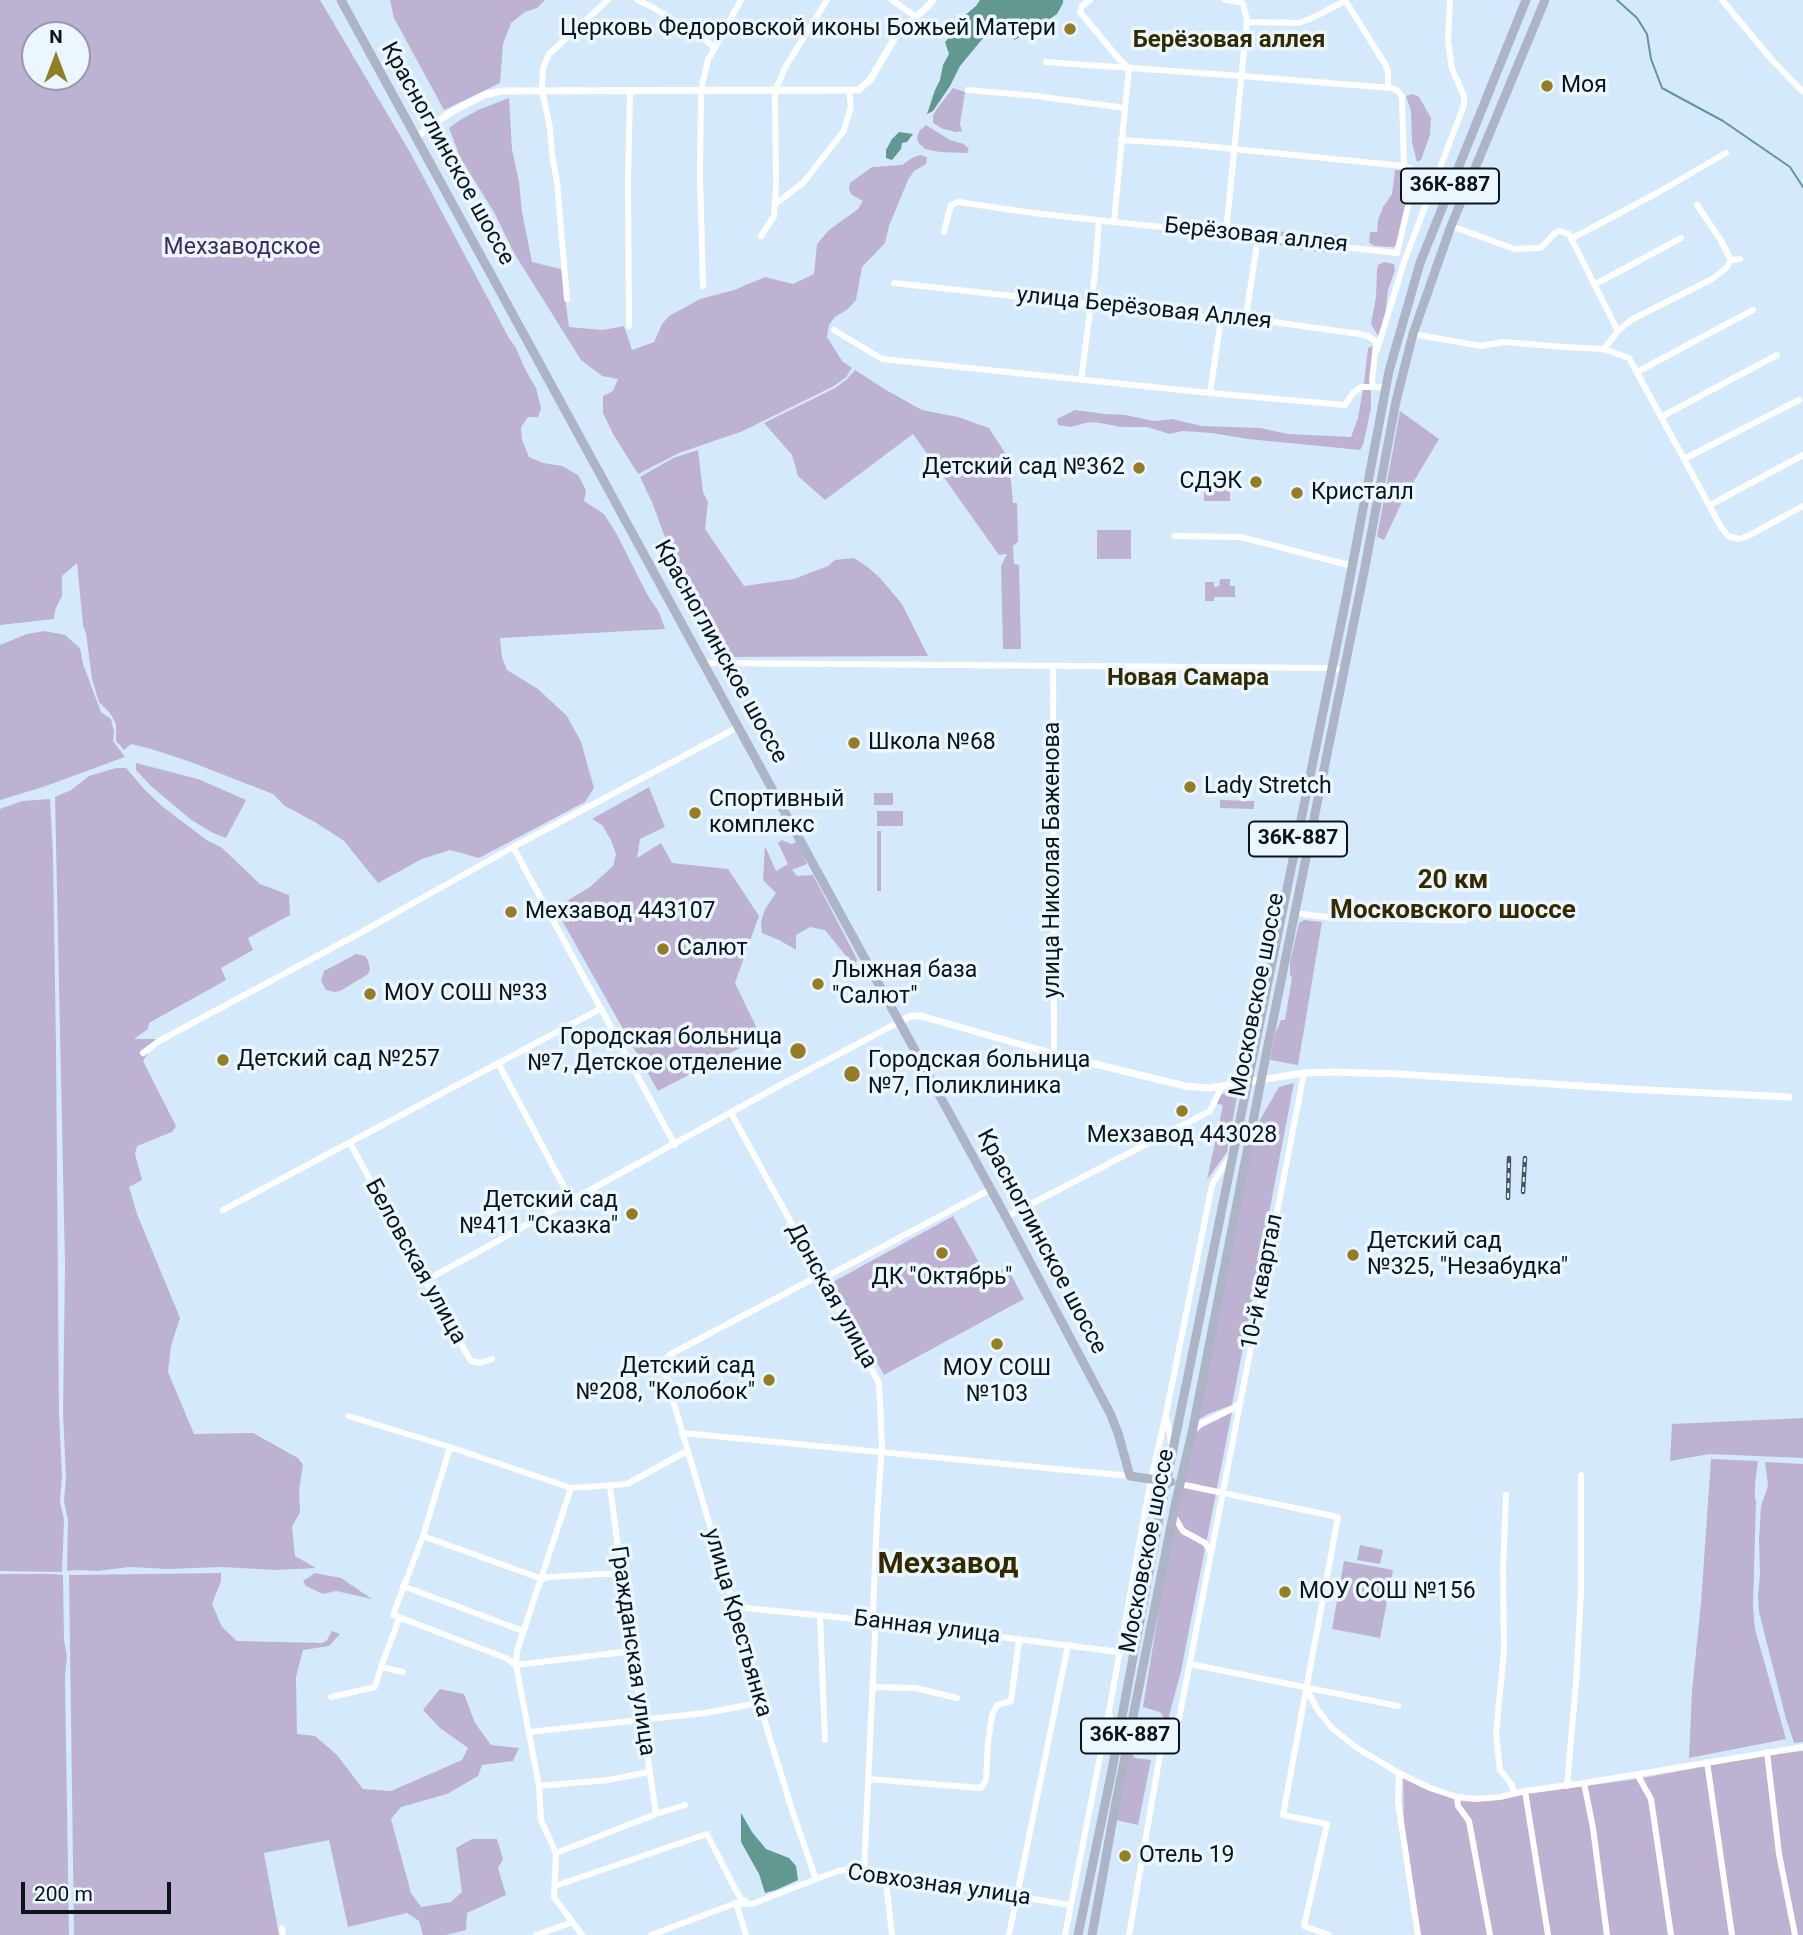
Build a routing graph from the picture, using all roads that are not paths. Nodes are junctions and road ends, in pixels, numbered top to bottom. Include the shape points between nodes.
1 (341, 0) edge
2 (608, 0) edge
3 (637, 0) edge
4 (741, 0) edge
5 (827, 0) edge
6 (892, 0) edge
7 (933, 0) edge
8 (1090, 0) edge
9 (1224, 0) edge
10 (1450, 0) edge
11 (1526, 0) edge
12 (1545, 0) edge
13 (1722, 0) edge
14 (1345, 1) edge
15 (916, 18) junction
16 (1247, 22) junction
17 (714, 47) junction
18 (1046, 62) dead end
19 (1129, 68) junction
20 (1242, 76) junction
21 (1388, 88) junction
22 (542, 90) junction
23 (630, 90) junction
24 (701, 90) junction
25 (968, 90) dead end
26 (775, 91) junction
27 (849, 91) junction
28 (1803, 92) edge
29 (1125, 108) junction
30 (416, 136) junction
31 (1121, 140) junction
32 (1234, 150) junction
33 (1726, 153) dead end
34 (1404, 166) junction
35 (775, 204) junction
36 (1697, 205) dead end
37 (1099, 220) junction
38 (1114, 221) junction
39 (1451, 226) junction
40 (944, 232) dead end
41 (1226, 233) junction
42 (761, 236) dead end
43 (1570, 236) junction
44 (1258, 237) junction
45 (1681, 238) dead end
46 (1397, 253) junction
47 (1405, 259) junction
48 (1740, 259) dead end
49 (1731, 260) junction
50 (894, 283) dead end
51 (1594, 285) junction
52 (702, 286) dead end
53 (568, 299) dead end
54 (1091, 305) junction
55 (1753, 310) dead end
56 (1244, 318) junction
57 (1221, 319) junction
58 (629, 326) dead end
59 (834, 330) dead end
60 (1618, 331) junction
61 (1413, 334) junction
62 (1604, 349) junction
63 (1777, 355) dead end
64 (1375, 359) junction
65 (1389, 371) junction
66 (1637, 372) junction
67 (1402, 374) junction
68 (1081, 380) junction
69 (1373, 387) junction
70 (1385, 387) junction
71 (1210, 393) junction
72 (1383, 398) junction
73 (1799, 400) dead end
74 (1396, 401) junction
75 (1661, 417) junction
76 (1803, 455) edge
77 (1684, 459) junction
78 (1710, 505) junction
79 (1803, 506) edge
80 (1174, 536) dead end
81 (1352, 566) junction
82 (704, 663) junction
83 (1053, 666) junction
84 (1331, 668) junction
85 (1343, 670) junction
86 (738, 727) junction
87 (513, 847) junction
88 (1294, 913) junction
89 (1465, 920) dead end
90 (600, 1009) junction
91 (899, 1022) junction
92 (143, 1053) dead end
93 (1054, 1054) junction
94 (498, 1063) junction
95 (1304, 1073) junction
96 (1261, 1079) junction
97 (1248, 1081) junction
98 (1222, 1086) junction
99 (1789, 1097) dead end
100 (730, 1113) junction
101 (350, 1143) junction
102 (675, 1145) junction
103 (1234, 1152) junction
104 (991, 1189) junction
105 (571, 1200) junction
106 (223, 1210) dead end
107 (1006, 1217) junction
108 (821, 1277) junction
109 (425, 1282) junction
110 (492, 1359) dead end
111 (1239, 1404) junction
112 (1166, 1415) junction
113 (348, 1416) dead end
114 (682, 1433) junction
115 (1192, 1433) junction
116 (450, 1447) junction
117 (687, 1451) junction
118 (881, 1451) junction
119 (1173, 1453) junction
120 (1581, 1475) dead end
121 (1130, 1476) junction
122 (1151, 1479) junction
123 (1167, 1482) junction
124 (1180, 1484) junction
125 (610, 1487) junction
126 (571, 1488) junction
127 (1224, 1492) junction
128 (1506, 1495) dead end
129 (1174, 1516) junction
130 (423, 1536) junction
131 (1154, 1543) junction
132 (1211, 1553) junction
133 (622, 1573) junction
134 (1135, 1574) junction
135 (542, 1578) junction
136 (403, 1586) junction
137 (734, 1608) junction
138 (820, 1615) junction
139 (396, 1617) junction
140 (874, 1621) junction
141 (523, 1631) junction
142 (1019, 1640) junction
143 (1068, 1645) junction
144 (632, 1651) junction
145 (1119, 1652) junction
146 (1190, 1664) junction
147 (516, 1665) junction
148 (381, 1667) junction
149 (402, 1672) dead end
150 (872, 1687) junction
151 (1306, 1688) junction
152 (331, 1697) dead end
153 (957, 1698) dead end
154 (759, 1703) junction
155 (1398, 1706) dead end
156 (1109, 1711) junction
157 (643, 1719) junction
158 (529, 1732) junction
159 (825, 1740) dead end
160 (1115, 1747) junction
161 (1803, 1747) edge
162 (1767, 1752) junction
163 (1707, 1762) junction
164 (649, 1772) junction
165 (1399, 1773) junction
166 (1637, 1774) junction
167 (868, 1779) junction
168 (1584, 1783) junction
169 (539, 1786) junction
170 (1567, 1786) junction
171 (1525, 1791) junction
172 (1515, 1793) junction
173 (1457, 1797) junction
174 (685, 1805) dead end
175 (656, 1814) junction
176 (556, 1853) junction
177 (1092, 1867) junction
178 (1103, 1868) junction
179 (863, 1871) junction
180 (886, 1874) junction
181 (816, 1879) junction
182 (1089, 1882) junction
183 (1100, 1885) junction
184 (555, 1886) junction
185 (1017, 1896) junction
186 (736, 1903) junction
187 (752, 1904) junction
188 (1070, 1905) junction
189 (573, 1922) junction
190 (536, 1935) edge
191 (582, 1935) edge
192 (651, 1935) edge
193 (746, 1935) edge
194 (892, 1935) edge
195 (1009, 1935) edge
196 (1065, 1935) edge
197 (1077, 1935) edge
198 (1092, 1935) edge
199 (1129, 1935) edge
200 (1329, 1935) edge
201 (1418, 1935) edge
202 (1490, 1935) edge
203 (1548, 1935) edge
204 (1607, 1935) edge
205 (1671, 1935) edge
206 (1732, 1935) edge
207 (1795, 1935) edge

1 - 30 main road, Красноглинское шоссе
2 - 22 street via 549,54
3 - 17 street
4 - 17 street
5 - 26 street
6 - 15 street
7 - 15 street
8 - 19 street via 1080,12
9 - 16 street via 1243,4
10 - 47 street via 1448,41 1464,105
11 - 65 main road, Московское шоссе / 36К-887 via 1420,263
12 - 39 main road, Московское шоссе / 36К-887
13 - 28 street
14 - 16 street via 1299,23
14 - 21 street via 1385,64
15 - 27 street via 891,42 870,80
16 - 20 street
17 - 24 street
18 - 19 street
19 - 20 street
19 - 29 street
20 - 21 street
20 - 32 street
21 - 34 street via 1402,97
22 - 23 street
22 - 30 street via 484,96 451,111
22 - 53 street via 557,182
23 - 24 street
23 - 58 street
24 - 26 street
24 - 52 street
25 - 29 street
26 - 27 street
26 - 35 street
27 - 35 street via 851,107 843,132 803,183
29 - 31 street
30 - 82 main road, Красноглинское шоссе
31 - 32 street
31 - 38 street
32 - 34 street
32 - 41 street
33 - 43 street
34 - 46 street via 1410,168 1412,189
35 - 42 street via 774,216
36 - 49 street
37 - 38 street, Берёзовая аллея
37 - 40 street, Берёзовая аллея via 955,202
37 - 54 street
38 - 41 street, Берёзовая аллея
39 - 43 street via 1515,248 1542,247 1559,232
39 - 61 main road, Московское шоссе / 36К-887
41 - 44 street, Берёзовая аллея
43 - 51 street
44 - 46 street, Берёзовая аллея
44 - 56 street
45 - 51 street
46 - 47 street
47 - 64 street
48 - 49 street
49 - 60 street via 1714,278
50 - 54 street, улица Берёзовая Аллея
51 - 60 street
54 - 57 street, улица Берёзовая Аллея
54 - 68 street
55 - 66 street
56 - 57 street, улица Берёзовая Аллея
56 - 64 street, улица Берёзовая Аллея via 1368,336 1376,344
57 - 71 street
59 - 68 street via 882,359
60 - 62 street
61 - 62 street via 1481,346 1503,342
61 - 67 main road, Московское шоссе / 36К-887
62 - 66 street via 1629,358
63 - 75 street
64 - 69 street
65 - 67 main road
65 - 70 main road, Московское шоссе / 36К-887
66 - 75 street
67 - 74 main road, Московское шоссе / 36К-887
68 - 71 street
69 - 70 street
69 - 71 street via 1361,387 1345,405
70 - 72 main road, Московское шоссе / 36К-887
72 - 74 main road
72 - 81 main road, Московское шоссе / 36К-887
73 - 77 street
74 - 85 main road, Московское шоссе / 36К-887
75 - 77 street
76 - 78 street
77 - 78 street
78 - 79 street via 1725,533 1734,538 1748,536
80 - 81 street via 1241,537
81 - 84 main road, Московское шоссе / 36К-887
82 - 83 street
82 - 86 main road, Красноглинское шоссе
83 - 84 street
83 - 93 street, улица Николая Баженова
84 - 85 street
84 - 97 main road, Московское шоссе / 36К-887
85 - 88 main road, Московское шоссе / 36К-887
86 - 87 street
86 - 91 main road, Красноглинское шоссе
87 - 90 street
87 - 92 street
88 - 89 street
88 - 96 main road, Московское шоссе / 36К-887
90 - 94 street
90 - 102 street
91 - 93 street via 921,1016
91 - 100 street
91 - 104 main road, Красноглинское шоссе
93 - 98 street via 1171,1084
94 - 101 street
94 - 105 street
95 - 96 street
95 - 99 street via 1399,1074
95 - 111 street, 10-й квартал
96 - 97 street
96 - 115 main road, Московское шоссе / 36К-887
97 - 98 street
97 - 103 main road, Московское шоссе / 36К-887
98 - 107 street via 1210,1111
100 - 102 street
100 - 108 street, Донская улица
101 - 106 street
101 - 109 street, Беловская улица
102 - 105 street
103 - 112 street via 1211,1190
103 - 119 main road, Московское шоссе / 36К-887
104 - 107 main road, Красноглинское шоссе
104 - 108 street
105 - 109 street
107 - 121 main road, Красноглинское шоссе via 1110,1413
108 - 114 street, улица Крестьянка via 664,1360
108 - 118 street, Донская улица via 879,1383
109 - 110 street, Беловская улица via 471,1361
111 - 115 street
111 - 127 street, 10-й квартал
112 - 119 street
112 - 122 street
113 - 116 street
114 - 117 street, улица Крестьянка
114 - 118 street
115 - 124 main road, Московское шоссе / 36К-887
116 - 126 street
116 - 130 street
117 - 125 street via 626,1484
117 - 137 street, улица Крестьянка
118 - 121 street
118 - 140 street, Донская улица
119 - 123 main road, Московское шоссе / 36К-887
120 - 170 street via 1581,1591
121 - 122 main road
122 - 123 main road
122 - 134 street
123 - 124 main road
123 - 131 main road, Московское шоссе / 36К-887
124 - 127 street
124 - 129 main road, Московское шоссе / 36К-887
125 - 126 street
125 - 133 street, Гражданская улица
126 - 135 street
127 - 132 street, 10-й квартал
127 - 151 street via 1338,1517
128 - 172 street via 1504,1651 1496,1734 1500,1770
129 - 132 street via 1183,1531 1205,1543
129 - 178 main road, Московское шоссе / 36К-887
130 - 135 street
130 - 136 street
131 - 134 street
131 - 160 main road, Московское шоссе / 36К-887
132 - 146 street, 10-й квартал
133 - 135 street
133 - 144 street, Гражданская улица
134 - 145 street
135 - 141 street
136 - 139 street
136 - 141 street
137 - 138 street, Банная улица
137 - 154 street, улица Крестьянка
138 - 140 street, Банная улица
138 - 159 street
139 - 147 street
139 - 148 street
140 - 142 street, Банная улица
140 - 150 street, Донская улица
141 - 147 street
142 - 143 street, Банная улица
142 - 167 street via 1011,1701 997,1705 992,1715 986,1780 981,1788
143 - 145 street, Банная улица
143 - 185 street
144 - 147 street
144 - 157 street, Гражданская улица
145 - 156 street
146 - 151 street
146 - 199 street, 10-й квартал via 1178,1719 1161,1749
147 - 158 street
148 - 149 street
148 - 152 street via 375,1687
150 - 153 street via 915,1688
150 - 167 street, Донская улица
151 - 155 street
151 - 165 street via 1332,1728
151 - 200 street via 1283,1815 1326,1824 1304,1926
154 - 157 street
154 - 181 street, улица Крестьянка
156 - 160 street
156 - 188 street
157 - 158 street
157 - 164 street, Гражданская улица
158 - 169 street
160 - 177 main road, Московское шоссе / 36К-887
161 - 162 street
162 - 163 street
162 - 207 street via 1779,1854
163 - 166 street
163 - 206 street
164 - 169 street
164 - 175 street, Гражданская улица
165 - 173 street
165 - 201 street via 1398,1802
166 - 168 street
166 - 205 street via 1651,1799
167 - 179 street, Донская улица
168 - 170 street
168 - 204 street
169 - 176 street via 541,1820
170 - 171 street
171 - 172 street
171 - 203 street
172 - 173 street
173 - 202 street via 1469,1821
174 - 175 street
175 - 176 street
176 - 184 street
177 - 178 main road via 1097,1871
177 - 182 main road, Московское шоссе / 36К-887
178 - 183 main road, Московское шоссе / 36К-887
179 - 180 street, Совхозная улица
179 - 181 street, Совхозная улица via 849,1869
180 - 185 street, Совхозная улица
180 - 194 street
181 - 187 street, Совхозная улица
182 - 183 main road via 1096,1879
182 - 197 main road, Московское шоссе / 36К-887
183 - 198 main road, Московское шоссе / 36К-887
184 - 187 street via 707,1834 741,1899
184 - 189 street via 554,1897
185 - 188 street, Совхозная улица
185 - 195 street
186 - 187 street, Совхозная улица
186 - 192 street, Совхозная улица
186 - 193 street
188 - 196 street
189 - 190 street
189 - 191 street

